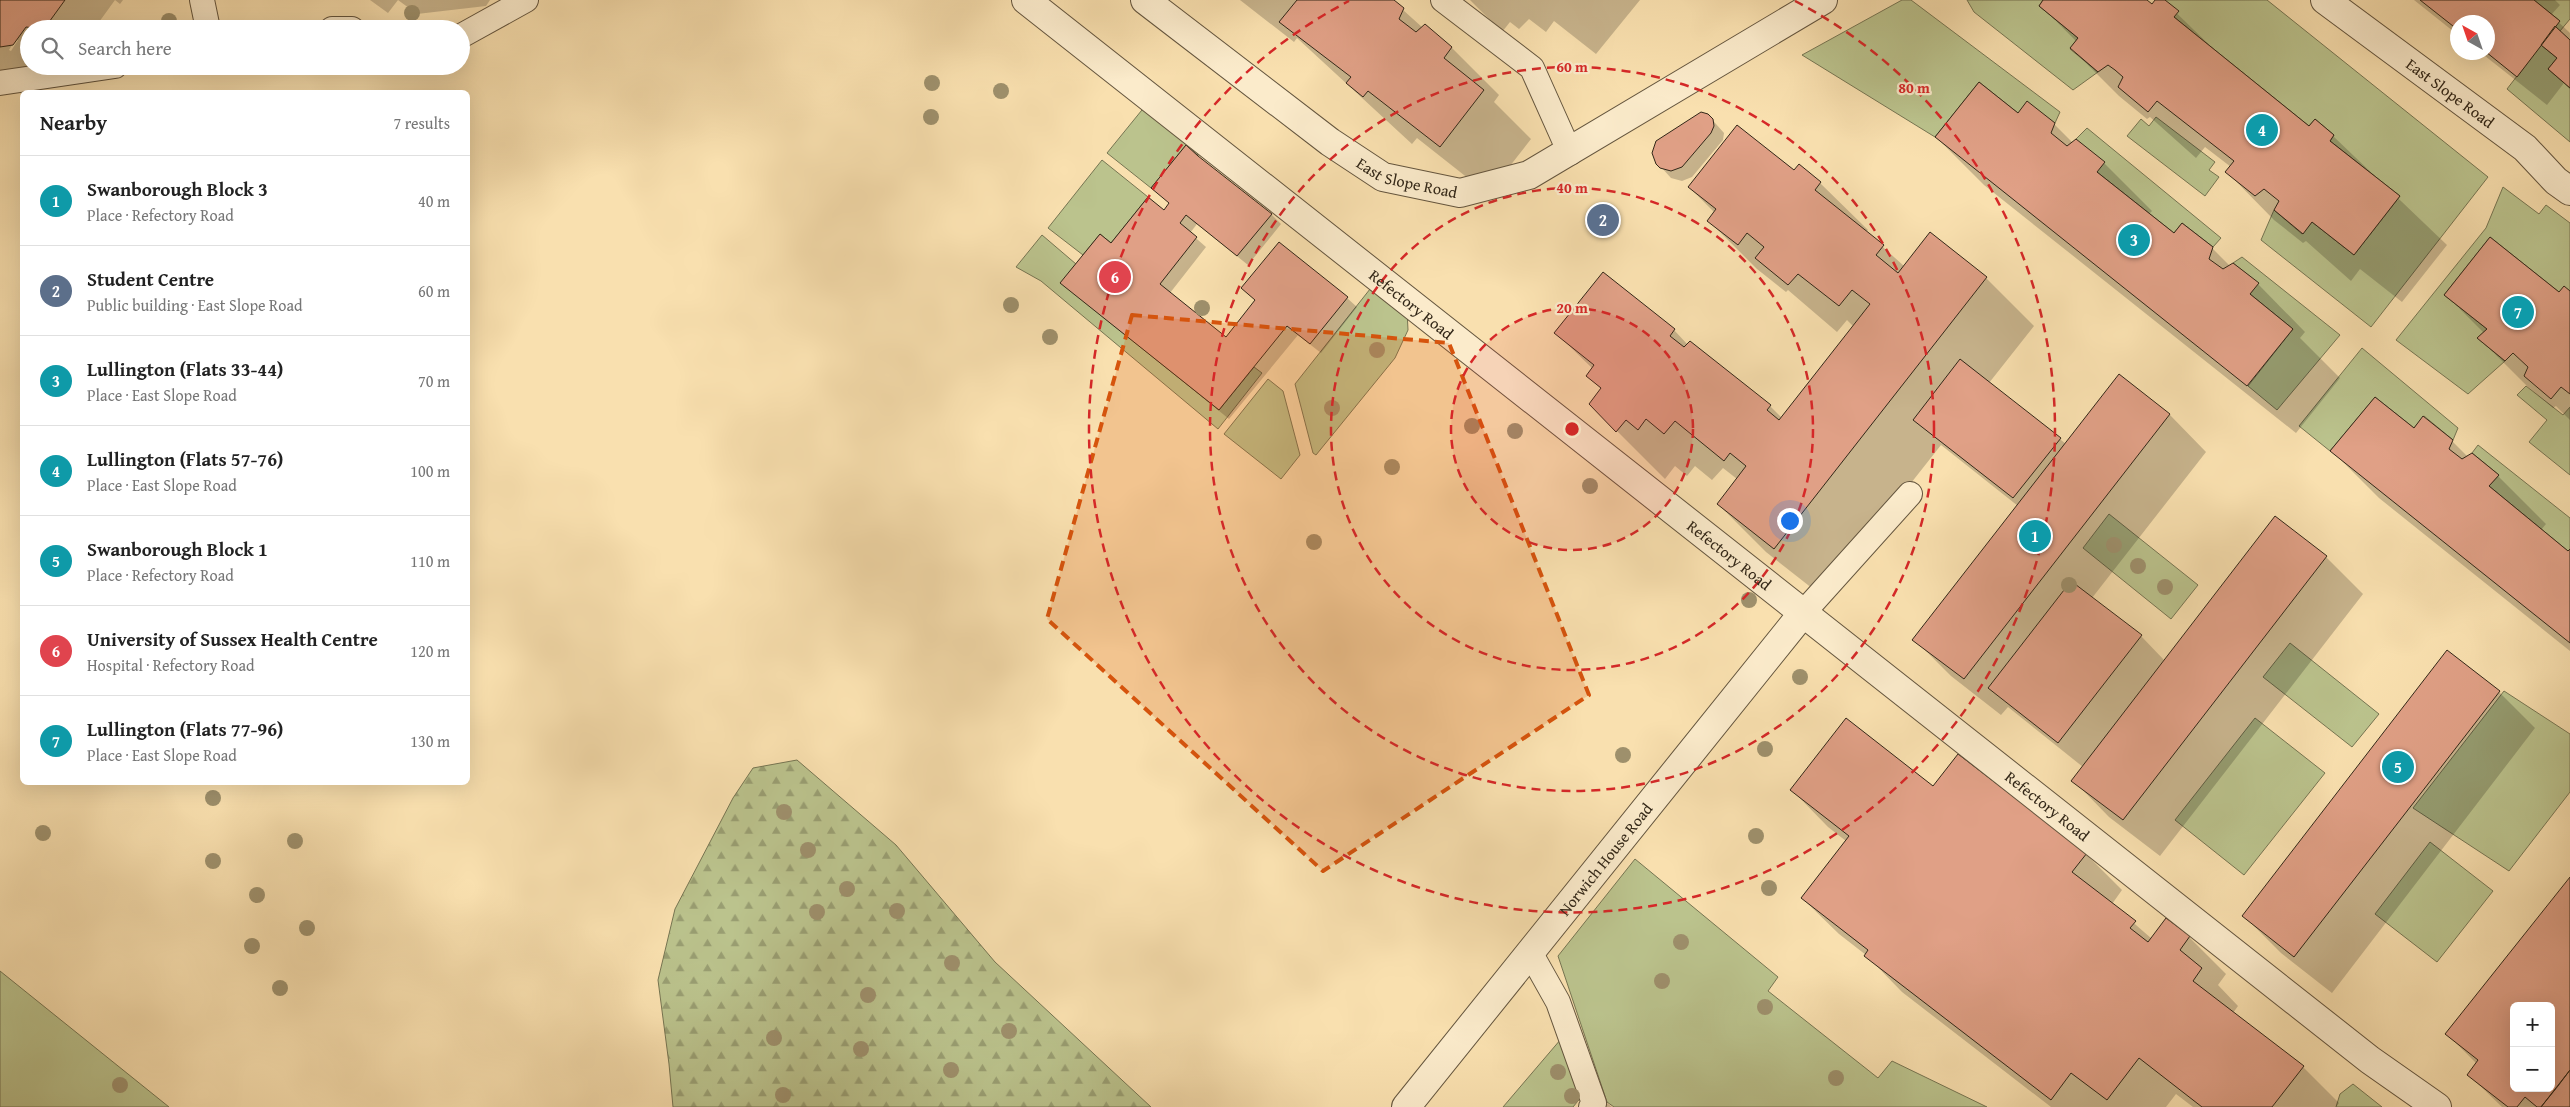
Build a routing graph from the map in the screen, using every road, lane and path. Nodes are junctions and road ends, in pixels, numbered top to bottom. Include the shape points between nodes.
1 (202, 0) edge
2 (526, 0) edge
3 (1026, 0) edge
4 (1144, 0) edge
5 (1443, 0) edge
6 (1823, 0) edge
7 (2325, 0) edge
8 (206, 20) edge
9 (470, 31) edge
10 (54, 75) edge
11 (0, 83) edge
12 (1570, 153) junction
13 (2570, 191) edge
14 (1910, 494) dead end
15 (1803, 613) junction
16 (1531, 954) junction
17 (1406, 1107) edge
18 (1591, 1107) edge
19 (2437, 1107) edge

1 - 8 lane
2 - 9 lane
3 - 15 street, Refectory Road
4 - 12 street, East Slope Road via 1330,142 1384,176 1460,193 1529,175
5 - 12 lane via 1532,68
6 - 12 street, East Slope Road
7 - 13 street, East Slope Road via 2525,148
10 - 11 lane
14 - 15 lane
15 - 16 street, Norwich House Road
15 - 19 street, Refectory Road via 2370,1060
16 - 17 street, Norwich House Road
16 - 18 lane via 1558,1002 1594,1103

